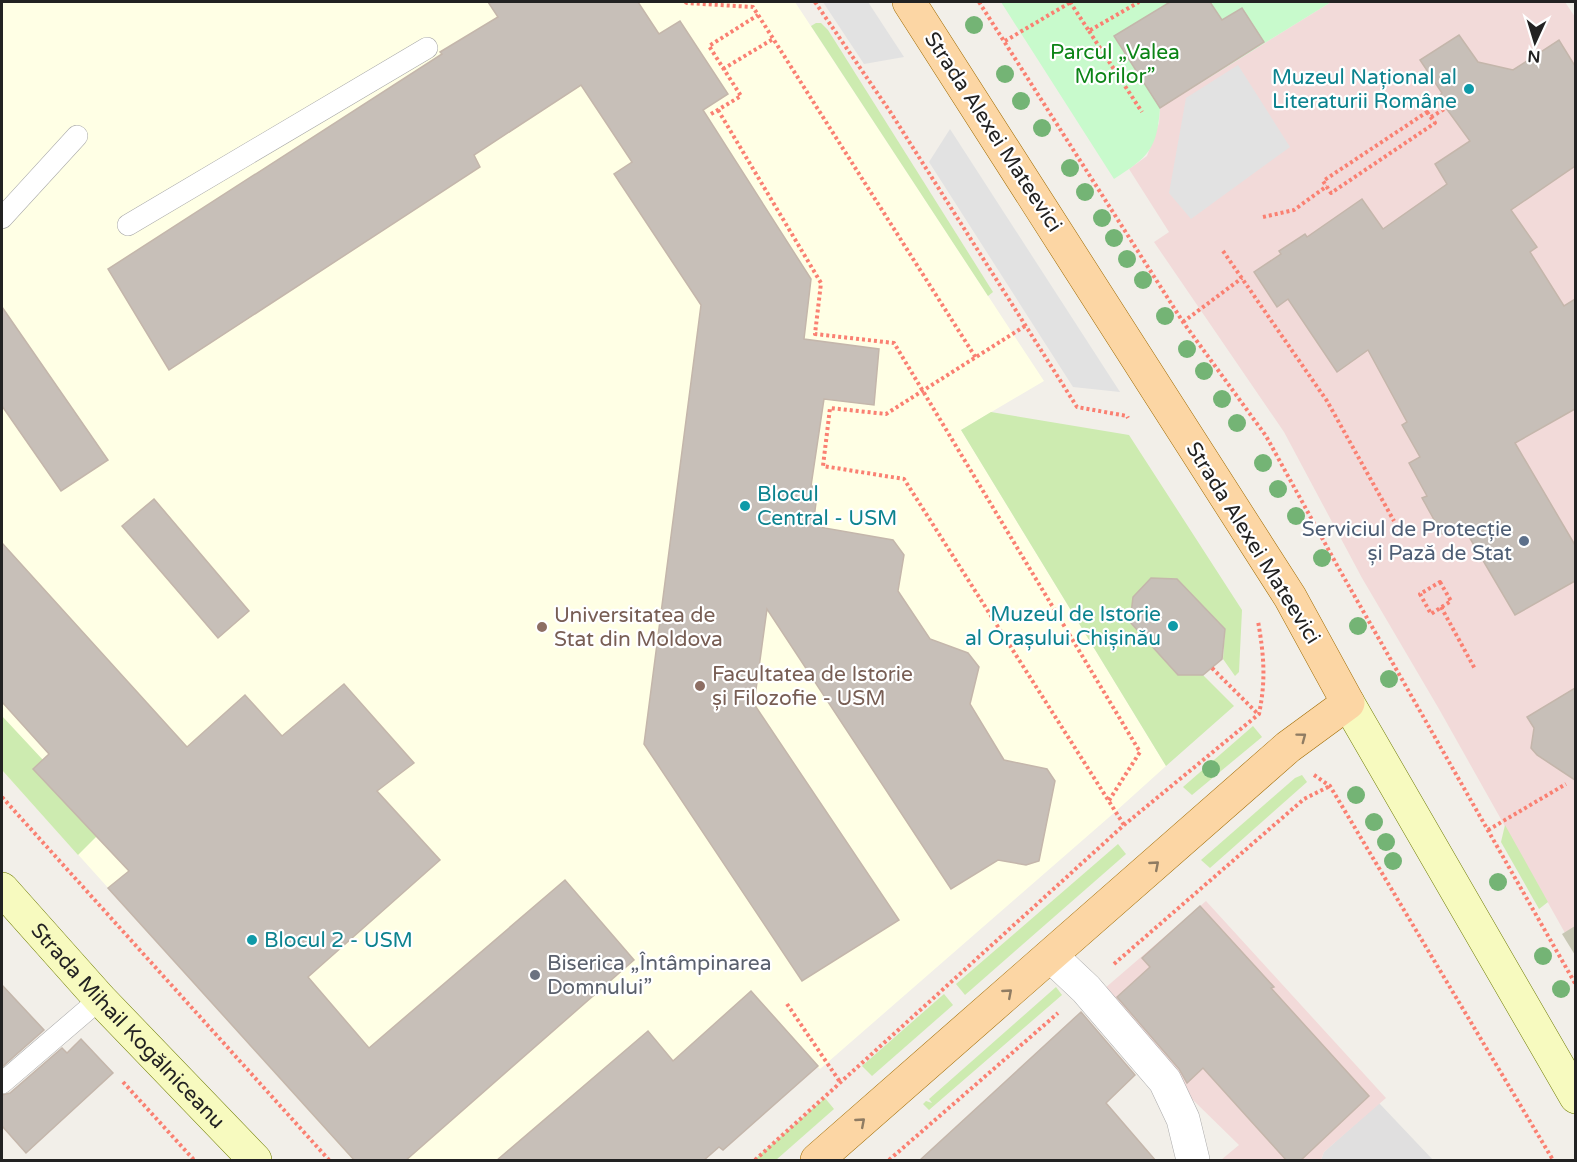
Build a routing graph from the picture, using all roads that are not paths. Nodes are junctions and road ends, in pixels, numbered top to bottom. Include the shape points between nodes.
1 (909, 2) edge
2 (427, 48) dead end
3 (77, 136) dead end
4 (2, 218) edge
5 (128, 225) dead end
6 (1348, 703) junction
7 (2, 889) edge
8 (1051, 956) junction
9 (100, 999) junction
10 (2, 1083) edge
11 (1575, 1097) edge
12 (255, 1161) edge
13 (818, 1161) edge
14 (1193, 1161) edge

1 - 6 main road, Strada Alexei Mateevici via 1290,597
2 - 5 lane
3 - 4 lane
8 -> 6 main road via 1288,747
6 - 11 main road, Strada Alexei Mateevici
7 - 9 main road, Strada Mihail Kogălniceanu
13 -> 8 main road
8 - 14 street via 1086,988 1165,1081 1183,1119
9 - 10 lane
9 - 12 main road, Strada Mihail Kogălniceanu

